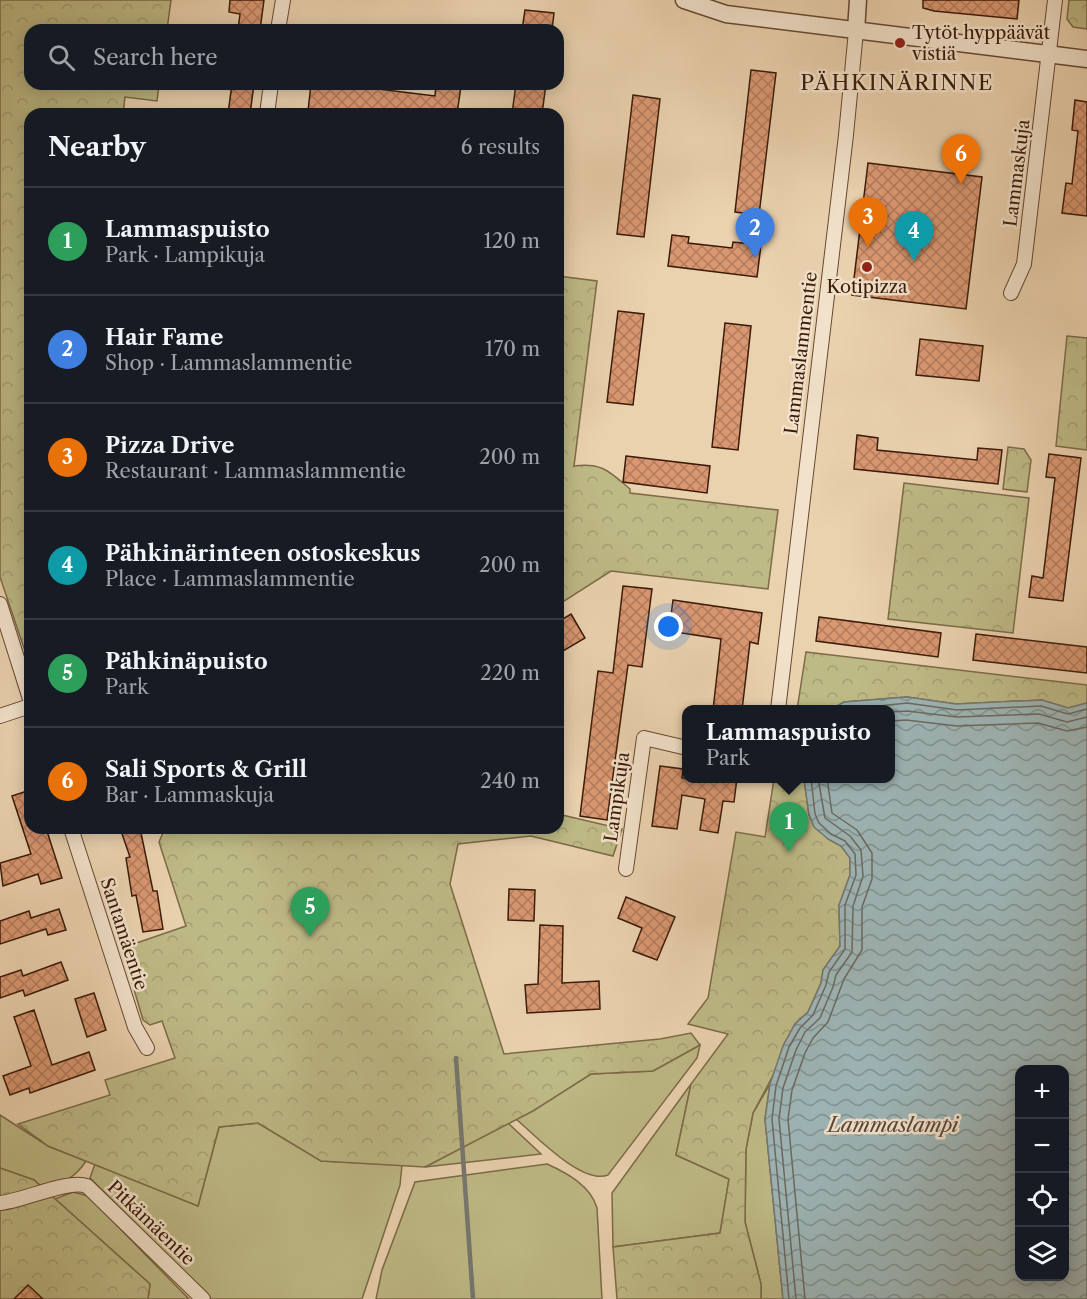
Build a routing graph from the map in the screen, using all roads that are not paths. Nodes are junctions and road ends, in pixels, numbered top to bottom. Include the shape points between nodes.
1 (283, 0) edge
2 (684, 0) edge
3 (858, 0) edge
4 (1055, 0) edge
5 (279, 24) edge
6 (856, 32) junction
7 (1050, 55) junction
8 (1087, 59) edge
9 (270, 90) edge
10 (268, 108) edge
11 (1011, 293) dead end
12 (0, 604) edge
13 (24, 680) edge
14 (779, 705) edge
15 (24, 708) edge
16 (0, 716) edge
17 (682, 747) edge
18 (74, 834) edge
19 (626, 869) dead end
20 (147, 1048) dead end
21 (0, 1203) edge
22 (203, 1299) edge

1 - 5 street
2 - 6 street via 726,14
3 - 6 street, Lammaslammentie
4 - 7 street, Lammaskuja
6 - 7 street
6 - 14 street, Lammaslammentie
7 - 8 street
7 - 11 street, Lammaskuja via 1024,264
9 - 10 street
12 - 13 street
15 - 16 street
17 - 19 street, Lampikuja via 644,738
18 - 20 street, Santamäentie via 135,1027
21 - 22 street, Pitkämäentie via 75,1185 87,1186

